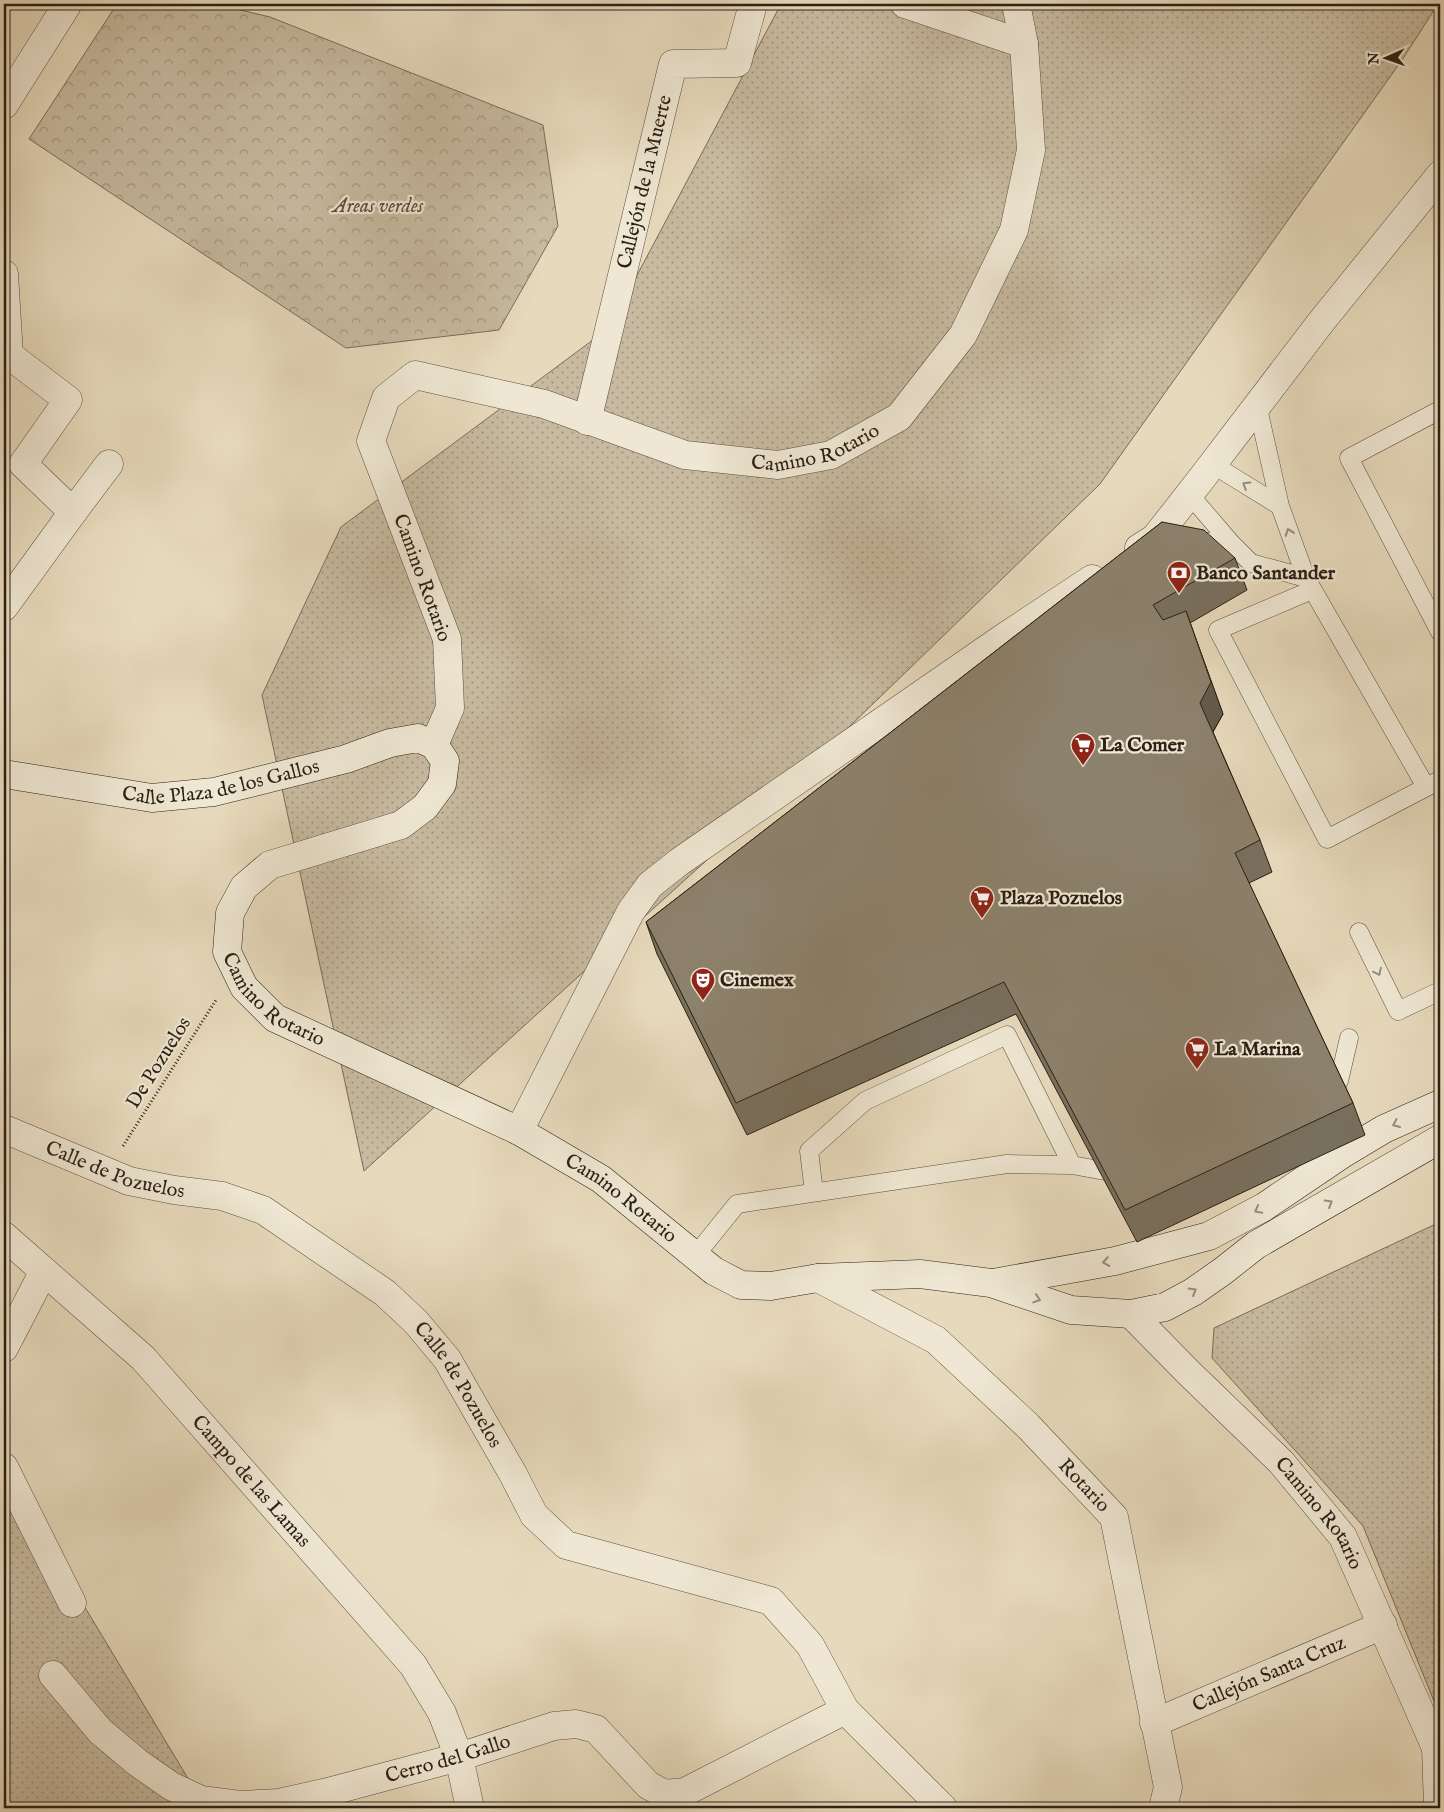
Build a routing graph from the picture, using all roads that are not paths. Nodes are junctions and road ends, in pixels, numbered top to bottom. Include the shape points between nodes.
1 (64, 4) edge
2 (753, 4) edge
3 (905, 4) edge
4 (1016, 4) edge
5 (1024, 44) junction
6 (4, 105) edge
7 (1440, 175) edge
8 (4, 274) edge
9 (1258, 404) junction
10 (1440, 410) edge
11 (587, 420) junction
12 (109, 464) dead end
13 (1212, 464) junction
14 (1189, 494) junction
15 (1280, 506) junction
16 (73, 512) junction
17 (1154, 538) junction
18 (1231, 543) junction
19 (1309, 584) junction
20 (4, 607) edge
21 (1440, 632) edge
22 (434, 745) junction
23 (4, 774) edge
24 (1433, 783) edge
25 (1359, 932) dead end
26 (1440, 991) edge
27 (1349, 1038) dead end
28 (1314, 1097) edge
29 (1440, 1104) edge
30 (4, 1129) edge
31 (518, 1131) junction
32 (1440, 1139) edge
33 (1072, 1166) junction
34 (1133, 1176) edge
35 (814, 1192) junction
36 (4, 1236) edge
37 (695, 1256) junction
38 (44, 1271) junction
39 (818, 1278) junction
40 (991, 1284) junction
41 (1131, 1314) junction
42 (4, 1348) edge
43 (4, 1467) edge
44 (72, 1603) dead end
45 (1383, 1625) junction
46 (53, 1675) dead end
47 (845, 1710) junction
48 (1154, 1723) junction
49 (1438, 1751) edge
50 (459, 1757) junction
51 (470, 1808) edge
52 (943, 1808) edge
53 (1163, 1808) edge
54 (1438, 1808) edge

1 - 6 street via 67,5
2 - 11 street, Callejón de la Muerte via 737,63 673,64
3 - 5 street
4 - 5 street, Camino Rotario
5 - 11 street, Camino Rotario via 1031,150 1014,230 963,335 899,417 831,455 778,465 685,455
7 - 9 street
8 - 16 street via 9,356 68,400 23,464
9 - 13 street
9 - 15 lane
10 - 21 lane via 1348,458
11 - 22 street, Camino Rotario via 544,404 415,375 386,398 371,441 447,639 450,708
12 - 16 street
13 - 14 street
15 -> 13 lane
14 - 17 street
14 - 18 lane
19 -> 15 lane
16 - 20 street
17 - 18 lane
17 - 31 street via 995,644 650,885 631,911
18 - 19 lane via 1250,563
19 - 24 lane
19 - 24 lane via 1218,630 1327,839
22 - 23 street, Calle Plaza de los Gallos via 418,738 390,743 346,759 214,792 152,798
22 - 31 street, Camino Rotario via 445,762 442,784 425,807 401,825 270,865 244,887 230,913 227,952 244,987 275,1018
25 -> 26 lane via 1398,1012
27 - 28 lane via 1339,1081
29 -> 40 street via 1384,1129 1264,1207 1209,1236 1116,1261
30 - 47 street, Calle de Pozuelos via 129,1181 222,1196 263,1210 385,1294 416,1322 447,1359 534,1515 566,1545 771,1601 810,1645
31 - 37 street, Camino Rotario via 601,1179
41 -> 32 street via 1165,1307 1193,1292 1256,1245
33 - 34 lane
33 - 35 lane via 1007,1164
33 - 35 lane via 1007,1035 865,1101 809,1151
35 - 37 lane via 737,1204
36 - 38 street, Campo de las Lamas
37 - 39 street, Camino Rotario via 714,1271 741,1285 771,1286
38 - 42 street
38 - 50 street, Campo de las Lamas via 143,1358 413,1665 442,1713
39 - 40 street, Camino Rotario via 920,1274
39 - 48 street, Rotario via 936,1340 1028,1426 1114,1517
40 -> 41 street via 1071,1310
41 - 45 street, Camino Rotario via 1281,1462 1344,1537
43 - 44 street
45 - 48 street, Callejón Santa Cruz
45 - 49 street, Camino Rotario
46 - 50 street, Cerro del Gallo via 100,1731 171,1786 201,1800 279,1803
47 - 50 street, Cerro del Gallo via 685,1792 664,1794 648,1785 596,1729 576,1724 554,1726
47 - 52 street, Calle de Pozuelos
48 - 53 street, Rotario via 1168,1787
49 - 54 street
50 - 51 street, Campo de las Lamas

